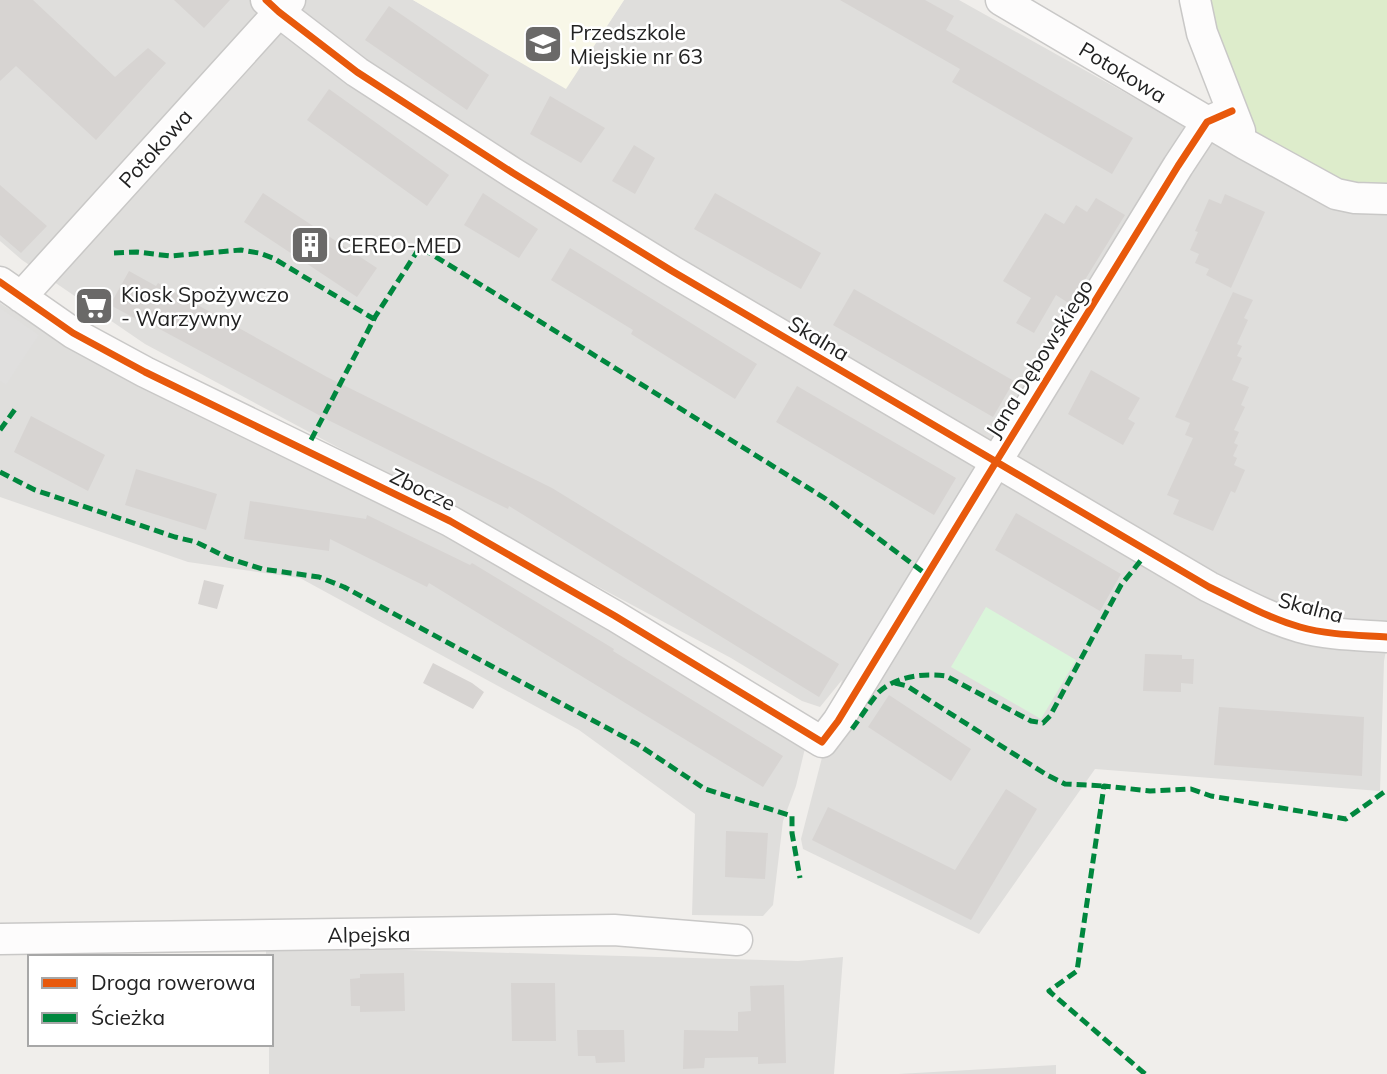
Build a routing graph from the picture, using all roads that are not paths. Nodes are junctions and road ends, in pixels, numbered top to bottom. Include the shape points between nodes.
1 (1001, 0) edge
2 (1195, 0) edge
3 (278, 4) edge
4 (1220, 117) junction
5 (1387, 199) edge
6 (11, 289) edge
7 (996, 462) junction
8 (1387, 637) edge
9 (822, 743) joint
10 (0, 939) edge
11 (737, 940) dead end

1 - 4 street, Potokowa
2 - 4 street
3 - 6 street, Potokowa
3 - 7 street, Skalna via 357,72 513,173
4 - 5 street, Potokowa via 1245,144 1336,194
4 - 7 street, Jana Dębowskiego via 1178,166
6 - 9 street, Zbocze via 73,333 145,372 450,521
7 - 8 street, Skalna via 1209,587 1257,610 1300,627
7 - 9 street, Jana Dębowskiego
10 - 11 street, Alpejska via 614,930

